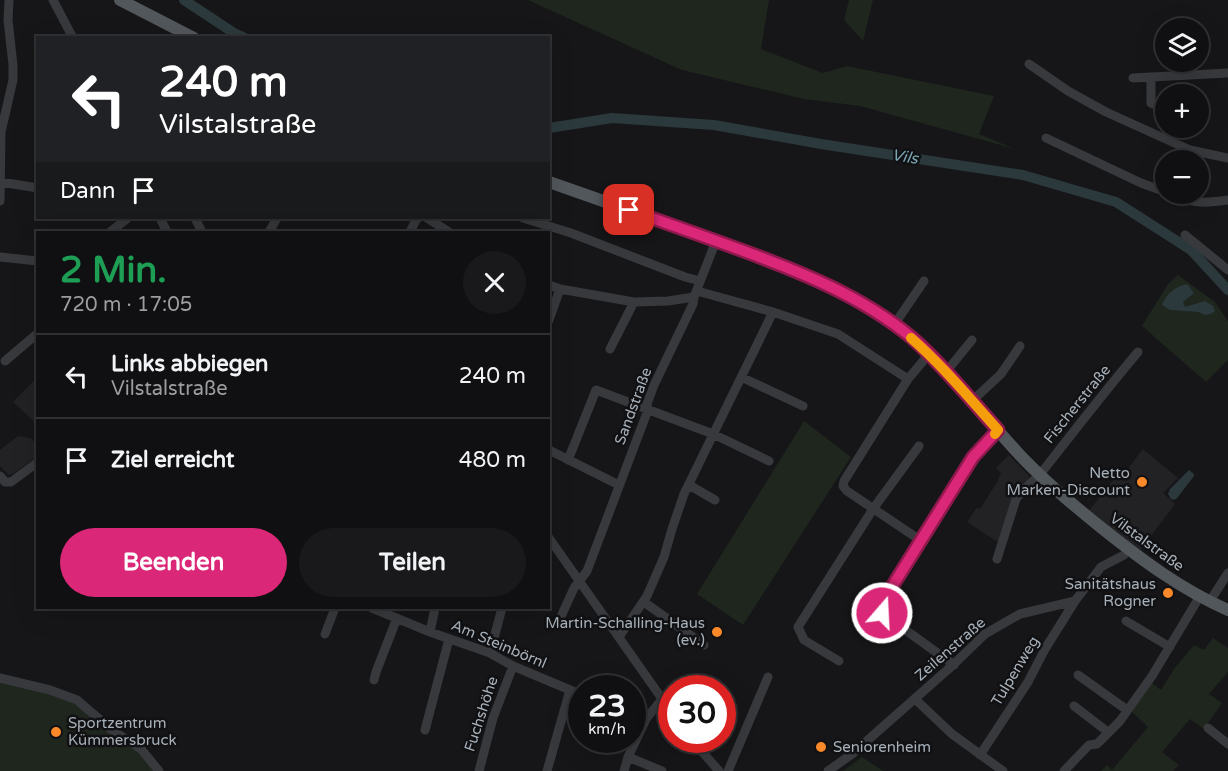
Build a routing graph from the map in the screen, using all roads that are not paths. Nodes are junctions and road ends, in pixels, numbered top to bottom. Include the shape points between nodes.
1 (7, 0) edge
2 (54, 0) edge
3 (120, 0) edge
4 (0, 3) edge
5 (73, 36) edge
6 (190, 36) edge
7 (1029, 64) dead end
8 (1228, 73) edge
9 (1151, 77) junction
10 (1133, 78) dead end
11 (1155, 105) edge
12 (1046, 138) dead end
13 (1228, 158) edge
14 (1, 182) edge
15 (550, 182) edge
16 (36, 188) edge
17 (1155, 188) edge
18 (1228, 200) edge
19 (0, 201) edge
20 (1209, 203) edge
21 (127, 219) edge
22 (429, 219) edge
23 (526, 219) edge
24 (111, 231) edge
25 (447, 231) edge
26 (1185, 235) dead end
27 (716, 241) junction
28 (0, 257) edge
29 (36, 261) edge
30 (1228, 270) edge
31 (924, 281) dead end
32 (550, 285) edge
33 (560, 289) junction
34 (697, 290) junction
35 (634, 302) junction
36 (773, 312) junction
37 (550, 317) edge
38 (894, 325) junction
39 (36, 335) edge
40 (972, 340) dead end
41 (1020, 346) dead end
42 (610, 349) dead end
43 (1138, 352) dead end
44 (929, 354) junction
45 (5, 362) dead end
46 (946, 372) junction
47 (741, 377) junction
48 (908, 379) junction
49 (972, 401) junction
50 (803, 406) dead end
51 (648, 410) junction
52 (998, 430) junction
53 (713, 434) junction
54 (920, 446) dead end
55 (550, 451) edge
56 (568, 460) junction
57 (769, 461) dead end
58 (36, 463) edge
59 (1039, 475) junction
60 (1, 478) edge
61 (619, 485) junction
62 (689, 485) junction
63 (715, 500) dead end
64 (873, 509) junction
65 (550, 539) edge
66 (920, 540) junction
67 (1128, 549) junction
68 (997, 559) dead end
69 (1228, 573) edge
70 (579, 582) junction
71 (1205, 599) junction
72 (1075, 601) junction
73 (644, 602) junction
74 (335, 609) edge
75 (374, 609) edge
76 (435, 609) edge
77 (502, 609) edge
78 (1228, 610) edge
79 (397, 618) junction
80 (1126, 621) dead end
81 (558, 623) dead end
82 (430, 632) junction
83 (325, 634) dead end
84 (619, 637) junction
85 (448, 639) junction
86 (704, 645) dead end
87 (1170, 647) junction
88 (490, 653) junction
89 (839, 662) dead end
90 (954, 665) junction
91 (513, 666) junction
92 (1078, 675) dead end
93 (768, 677) dead end
94 (0, 678) edge
95 (374, 680) dead end
96 (568, 689) edge
97 (658, 693) edge
98 (568, 697) edge
99 (915, 699) junction
100 (658, 704) edge
101 (1074, 706) dead end
102 (1127, 710) junction
103 (646, 719) edge
104 (1208, 728) dead end
105 (425, 730) dead end
106 (1108, 732) junction
107 (1228, 744) edge
108 (630, 753) edge
109 (703, 753) edge
110 (980, 755) junction
111 (628, 757) junction
112 (159, 771) edge
113 (479, 771) edge
114 (547, 771) edge
115 (624, 771) edge
116 (662, 771) edge
117 (719, 771) edge
118 (728, 771) edge
119 (828, 771) edge
120 (1003, 771) edge
121 (1064, 771) edge

1 - 4 street
1 - 14 street via 13,80 1,132
2 - 5 street
3 - 6 main road
7 - 13 street via 1068,92 1106,112 1190,150
8 - 9 street
9 - 10 street
9 - 11 street via 1151,103
12 - 17 street
14 - 16 street
14 - 19 street
15 - 27 main road, Vilstalstraße
18 - 20 street
21 - 24 street
22 - 25 street
23 - 34 street via 685,277
26 - 30 street
27 - 34 street, Sandstraße
27 - 38 main road, Vilstalstraße via 786,266 842,292
28 - 29 street
31 - 38 street
32 - 33 street
33 - 35 street
33 - 37 street
34 - 35 street via 668,301
34 - 36 street
34 - 51 street, Sandstraße via 654,385
35 - 42 street
36 - 47 street
36 - 48 street via 838,334
38 - 44 main road, Vilstalstraße
39 - 45 street
40 - 46 street
41 - 49 street via 1001,374
43 - 59 street, Fischerstraße
44 - 46 main road, Vilstalstraße
44 - 48 street
46 - 49 main road, Vilstalstraße
47 - 50 street
47 - 53 street
48 - 64 street via 844,481 847,491
49 - 52 main road, Vilstalstraße
51 - 53 street
51 - 56 street via 596,390
51 - 61 street, Sandstraße
52 - 59 main road, Vilstalstraße
52 - 66 street via 973,457
53 - 57 street
53 - 62 street
54 - 64 street
55 - 56 street
56 - 61 street
58 - 60 street via 11,482
59 - 67 main road, Vilstalstraße
59 - 68 street, Fischerstraße via 1016,499
61 - 70 street, Sandstraße via 587,571
62 - 63 street
62 - 73 street
64 - 66 street
64 - 89 street via 798,627 804,640
65 - 70 street
66 - 90 street via 880,610
67 - 71 main road, Vilstalstraße
67 - 72 street via 1101,567
69 - 71 street
70 - 81 street, Sandstraße
70 - 84 street
71 - 78 main road, Vilstalstraße
71 - 87 street
72 - 90 street, Zeilenstraße via 1020,614 985,634
72 - 110 street, Tulpenweg
73 - 84 street
73 - 86 street
74 - 83 street
75 - 79 street, Am Steinbörnl
76 - 82 street
77 - 88 street
79 - 82 street, Am Steinbörnl
79 - 95 street
80 - 87 street
82 - 85 street, Am Steinbörnl
84 - 97 street
85 - 88 street, Am Steinbörnl
85 - 105 street
87 - 102 street
88 - 91 street, Am Steinbörnl
90 - 99 street, Zeilenstraße
91 - 96 street, Am Steinbörnl
91 - 113 street, Fuchshöhe via 493,718
92 - 102 street
93 - 118 street
94 - 112 street via 77,700 141,749
98 - 114 street
99 - 110 street
99 - 119 street, Zeilenstraße
100 - 103 street
101 - 106 street
102 - 106 street
104 - 107 street
106 - 121 street
108 - 111 street
109 - 117 street
110 - 120 street
111 - 115 street
111 - 116 street

